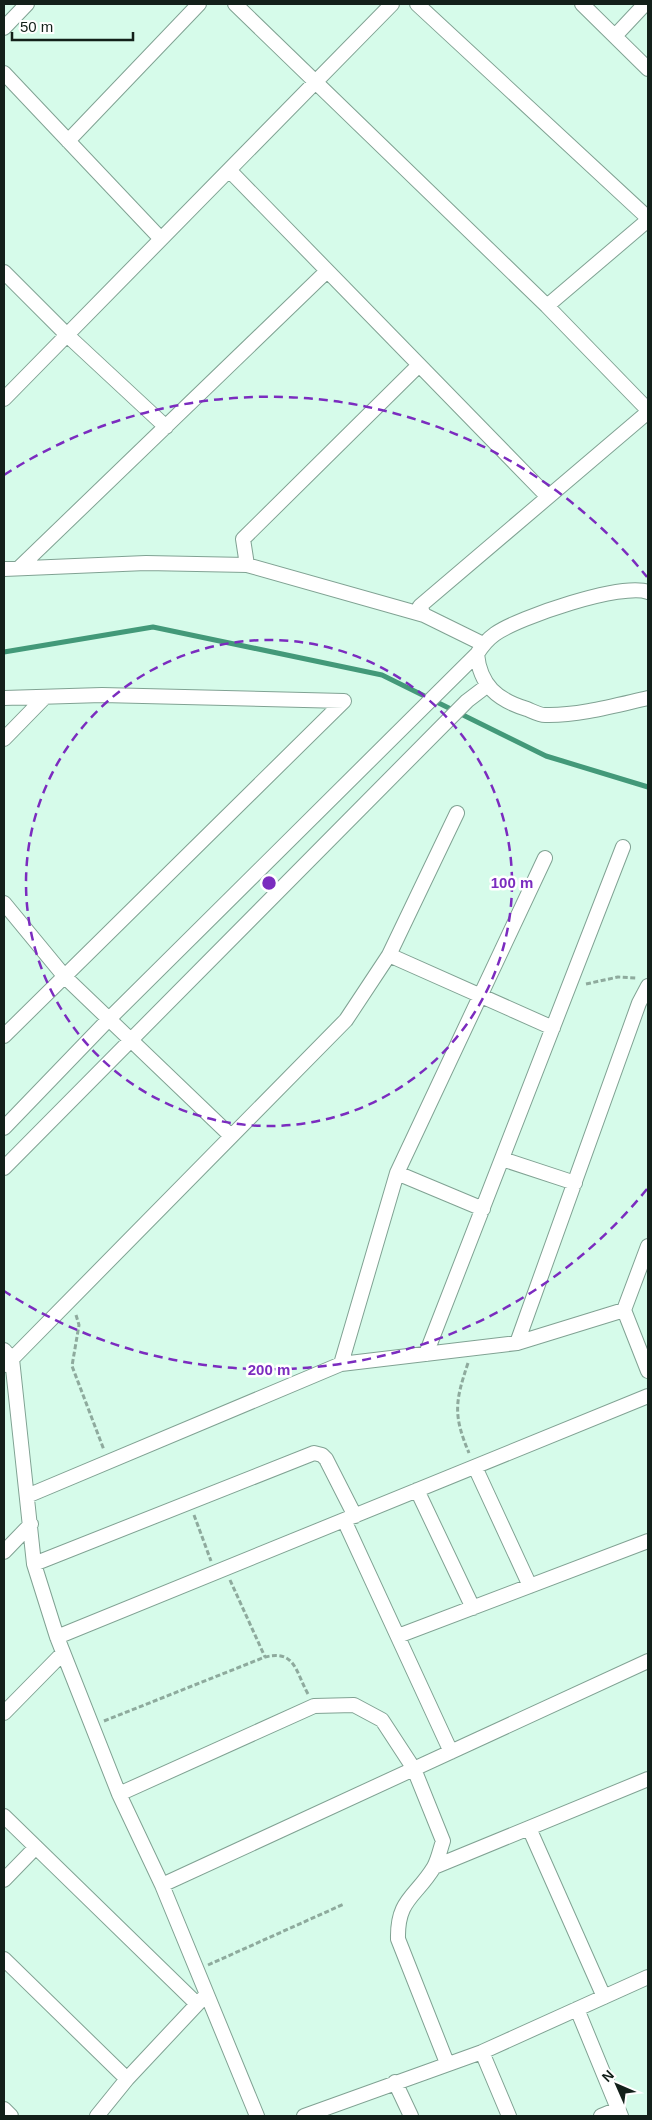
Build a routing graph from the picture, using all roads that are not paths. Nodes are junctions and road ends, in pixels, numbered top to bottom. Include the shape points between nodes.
1 (27, 4) edge
2 (198, 4) edge
3 (235, 4) edge
4 (392, 4) edge
5 (417, 4) edge
6 (582, 4) edge
7 (645, 4) edge
8 (4, 28) edge
9 (615, 36) junction
10 (648, 69) edge
11 (4, 74) edge
12 (315, 83) junction
13 (68, 141) junction
14 (229, 170) junction
15 (648, 219) edge
16 (161, 239) junction
17 (327, 271) junction
18 (4, 272) edge
19 (547, 306) junction
20 (67, 335) junction
21 (420, 366) junction
22 (4, 399) edge
23 (648, 411) edge
24 (166, 427) junction
25 (548, 497) junction
26 (247, 564) junction
27 (20, 567) junction
28 (4, 569) edge
29 (646, 589) edge
30 (424, 615) junction
31 (480, 649) junction
32 (488, 685) junction
33 (45, 697) junction
34 (4, 698) edge
35 (648, 698) edge
36 (4, 739) edge
37 (457, 813) dead end
38 (623, 847) dead end
39 (544, 858) dead end
40 (4, 903) edge
41 (389, 955) junction
42 (65, 976) junction
43 (644, 982) edge
44 (479, 995) junction
45 (109, 1019) junction
46 (553, 1028) junction
47 (4, 1036) edge
48 (130, 1038) junction
49 (4, 1128) edge
50 (231, 1136) junction
51 (502, 1159) junction
52 (4, 1168) edge
53 (397, 1173) junction
54 (575, 1183) junction
55 (483, 1209) junction
56 (648, 1246) edge
57 (624, 1310) junction
58 (517, 1342) junction
59 (426, 1354) junction
60 (6, 1359) edge
61 (341, 1364) junction
62 (648, 1371) edge
63 (648, 1396) edge
64 (475, 1467) junction
65 (417, 1490) junction
66 (27, 1496) junction
67 (350, 1518) junction
68 (31, 1524) junction
69 (648, 1540) edge
70 (4, 1552) edge
71 (34, 1564) junction
72 (530, 1586) junction
73 (473, 1608) junction
74 (398, 1636) junction
75 (57, 1637) junction
76 (63, 1653) junction
77 (648, 1661) edge
78 (5, 1709) edge
79 (451, 1752) junction
80 (414, 1769) junction
81 (648, 1779) edge
82 (119, 1794) junction
83 (4, 1816) edge
84 (529, 1828) junction
85 (36, 1847) junction
86 (434, 1867) junction
87 (4, 1880) edge
88 (162, 1885) junction
89 (4, 1959) edge
90 (648, 1977) edge
91 (604, 1997) junction
92 (201, 1999) junction
93 (577, 2009) junction
94 (482, 2052) junction
95 (447, 2063) junction
96 (127, 2079) junction
97 (395, 2082) junction
98 (4, 2109) edge
99 (620, 2113) edge
100 (11, 2116) edge
101 (97, 2116) edge
102 (257, 2116) edge
103 (304, 2116) edge
104 (411, 2116) edge
105 (509, 2116) edge
106 (601, 2116) edge

1 - 8 street
2 - 13 street
3 - 12 street
4 - 12 street
5 - 15 street
6 - 9 street
7 - 9 street
9 - 10 street
11 - 13 street
12 - 14 street
12 - 19 street
13 - 16 street
14 - 16 street
14 - 17 street
15 - 19 street
16 - 20 street
17 - 21 street
17 - 24 street
18 - 20 street
19 - 23 street
20 - 22 street
20 - 24 street
21 - 25 street
21 - 26 street via 243,539
23 - 25 street
24 - 27 street
25 - 30 street via 423,602 420,606
26 - 27 street
26 - 30 street
27 - 28 street
29 - 31 street via 619,592 539,612 496,634
30 - 31 street
31 - 32 street via 479,671
31 - 45 street
32 - 35 street via 507,704 544,715
32 - 48 street via 466,701
33 - 34 street
33 - 36 street
33 - 42 street via 102,695 344,701
37 - 41 street
38 - 46 street
39 - 44 street
40 - 42 street
41 - 44 street
41 - 50 street via 346,1020
42 - 45 street
42 - 47 street
43 - 54 street
44 - 46 street
44 - 53 street
45 - 48 street
45 - 49 street
46 - 51 street
48 - 50 street
48 - 52 street
50 - 60 street
51 - 54 street
51 - 55 street
53 - 55 street
53 - 61 street
54 - 58 street
55 - 59 street
56 - 57 street
57 - 58 street
57 - 62 street
58 - 59 street
59 - 61 street
60 - 66 street
61 - 66 street
63 - 64 street
64 - 65 street
64 - 72 street
65 - 67 street
65 - 73 street
66 - 68 street
67 - 71 street via 326,1459 314,1453
67 - 74 street
67 - 75 street
68 - 70 street
68 - 71 street
69 - 72 street
71 - 75 street
72 - 73 street
73 - 74 street
74 - 79 street
75 - 76 street
76 - 78 street
76 - 82 street
77 - 79 street
79 - 80 street
80 - 82 street via 382,1720 354,1706 314,1706
80 - 86 street via 443,1841
80 - 88 street
81 - 84 street
82 - 88 street
83 - 85 street
84 - 86 street
84 - 91 street
85 - 87 street
85 - 92 street
86 - 95 street via 401,1909 398,1938
88 - 92 street via 196,1970
89 - 96 street
90 - 91 street
91 - 93 street
92 - 96 street
92 - 102 street
93 - 94 street
93 - 99 street
94 - 95 street
94 - 105 street
95 - 97 street
96 - 101 street
97 - 103 street
97 - 104 street
98 - 100 street
99 - 106 street

